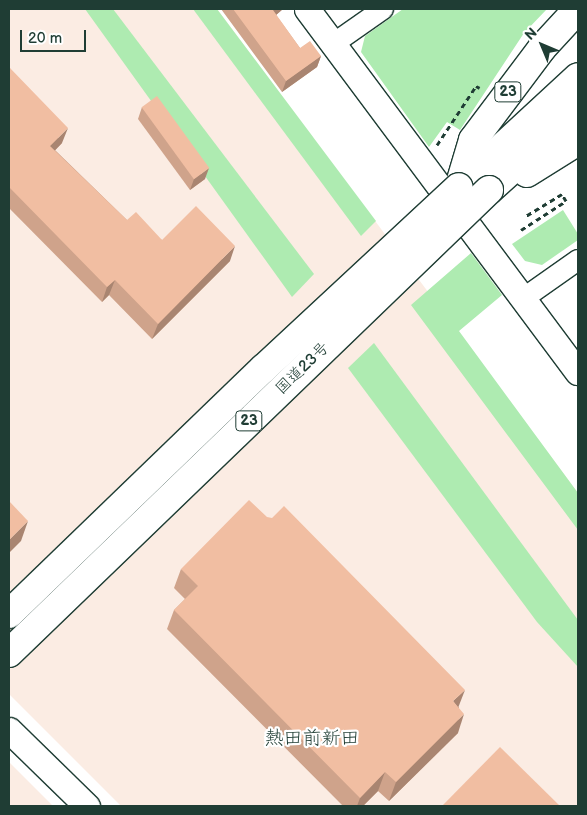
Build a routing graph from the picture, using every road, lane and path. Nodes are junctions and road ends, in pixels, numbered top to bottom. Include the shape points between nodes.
1 (307, 9) edge
2 (383, 9) edge
3 (578, 9) edge
4 (333, 44) junction
5 (578, 77) edge
6 (578, 110) edge
7 (578, 141) edge
8 (459, 188) junction
9 (489, 190) junction
10 (526, 216) dead end
11 (521, 230) dead end
12 (578, 260) edge
13 (524, 298) junction
14 (578, 372) edge
15 (9, 614) edge
16 (9, 653) edge
17 (9, 730) edge
18 (87, 806) edge

1 - 4 street
2 - 4 street
3 - 8 highway, 23 via 542,48 473,140
4 - 13 street
5 - 8 highway, 国道23号 / 23
6 - 9 highway, 国道23号 / 23
7 - 9 highway, 23 via 527,173
8 - 15 highway, 国道23号 / 23, bridge via 263,369
9 - 16 highway, 国道23号 / 23, bridge
10 - 11 path via 562,194 566,201
12 - 13 street
13 - 14 street
17 - 18 street

